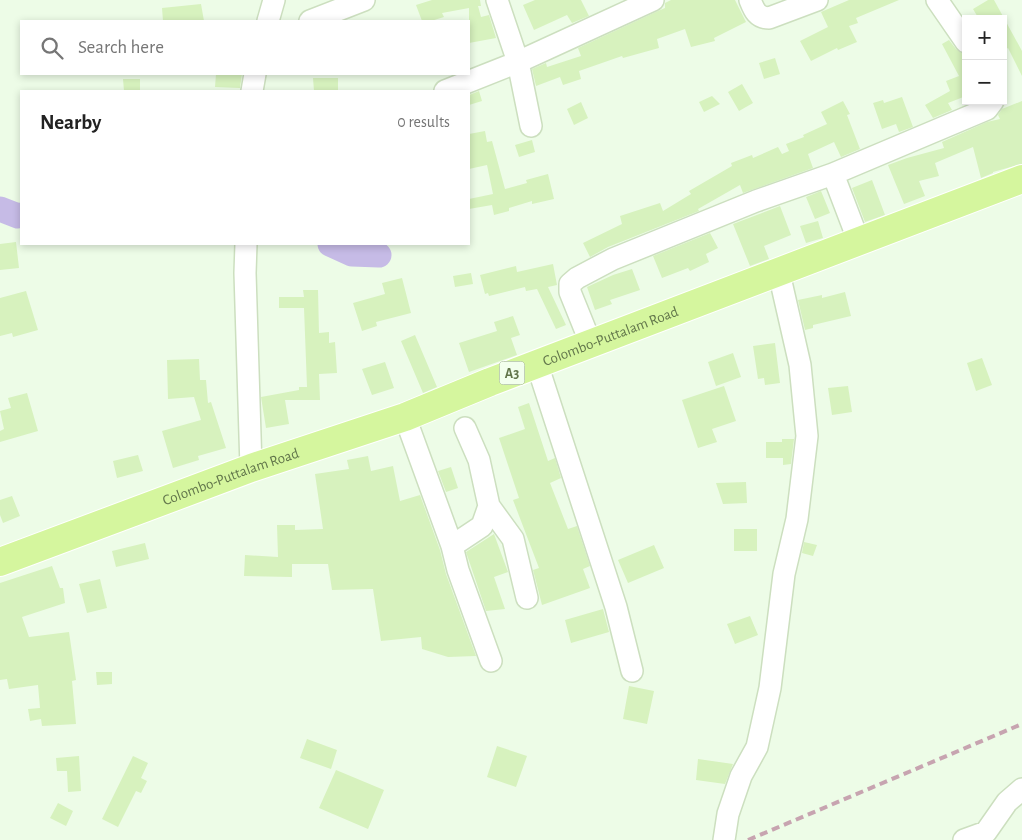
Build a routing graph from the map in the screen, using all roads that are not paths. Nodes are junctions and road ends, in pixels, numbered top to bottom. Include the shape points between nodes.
1 (274, 0) edge
2 (364, 0) edge
3 (498, 0) edge
4 (653, 0) edge
5 (750, 0) edge
6 (816, 0) edge
7 (937, 0) edge
8 (268, 20) edge
9 (313, 20) edge
10 (962, 36) edge
11 (518, 62) junction
12 (255, 75) edge
13 (252, 90) edge
14 (448, 90) edge
15 (990, 105) edge
16 (531, 126) dead end
17 (833, 174) junction
18 (1022, 179) edge
19 (860, 242) junction
20 (246, 245) edge
21 (779, 272) junction
22 (591, 344) junction
23 (537, 364) junction
24 (405, 417) junction
25 (465, 428) dead end
26 (251, 468) junction
27 (489, 506) junction
28 (452, 546) junction
29 (0, 562) edge
30 (527, 598) dead end
31 (491, 661) dead end
32 (632, 671) dead end
33 (1022, 789) edge
34 (724, 840) edge
35 (964, 840) edge

1 - 8 street
2 - 9 street
3 - 11 street
4 - 11 street
5 - 6 street via 757,15 769,18
7 - 10 street
11 - 14 street
11 - 16 street
12 - 13 street
15 - 17 street
17 - 19 street
17 - 22 street via 613,259 577,278 570,284 570,292
18 - 19 highway, Colombo-Puttalam Road / A3
19 - 21 highway, Colombo-Puttalam Road / A3
20 - 26 street
21 - 22 highway, Colombo-Puttalam Road / A3
21 - 34 street via 800,365 807,436 797,519 784,574 770,688 757,747 741,776 730,807
22 - 23 highway, Colombo-Puttalam Road / A3
23 - 24 highway, Colombo-Puttalam Road / A3
23 - 32 street via 616,606
24 - 26 highway, Colombo-Puttalam Road / A3
24 - 28 street
25 - 27 street via 479,460
26 - 29 highway, Colombo-Puttalam Road / A3
27 - 28 street via 482,526
27 - 30 street via 514,539
28 - 31 street
33 - 35 street via 1007,802 986,832

